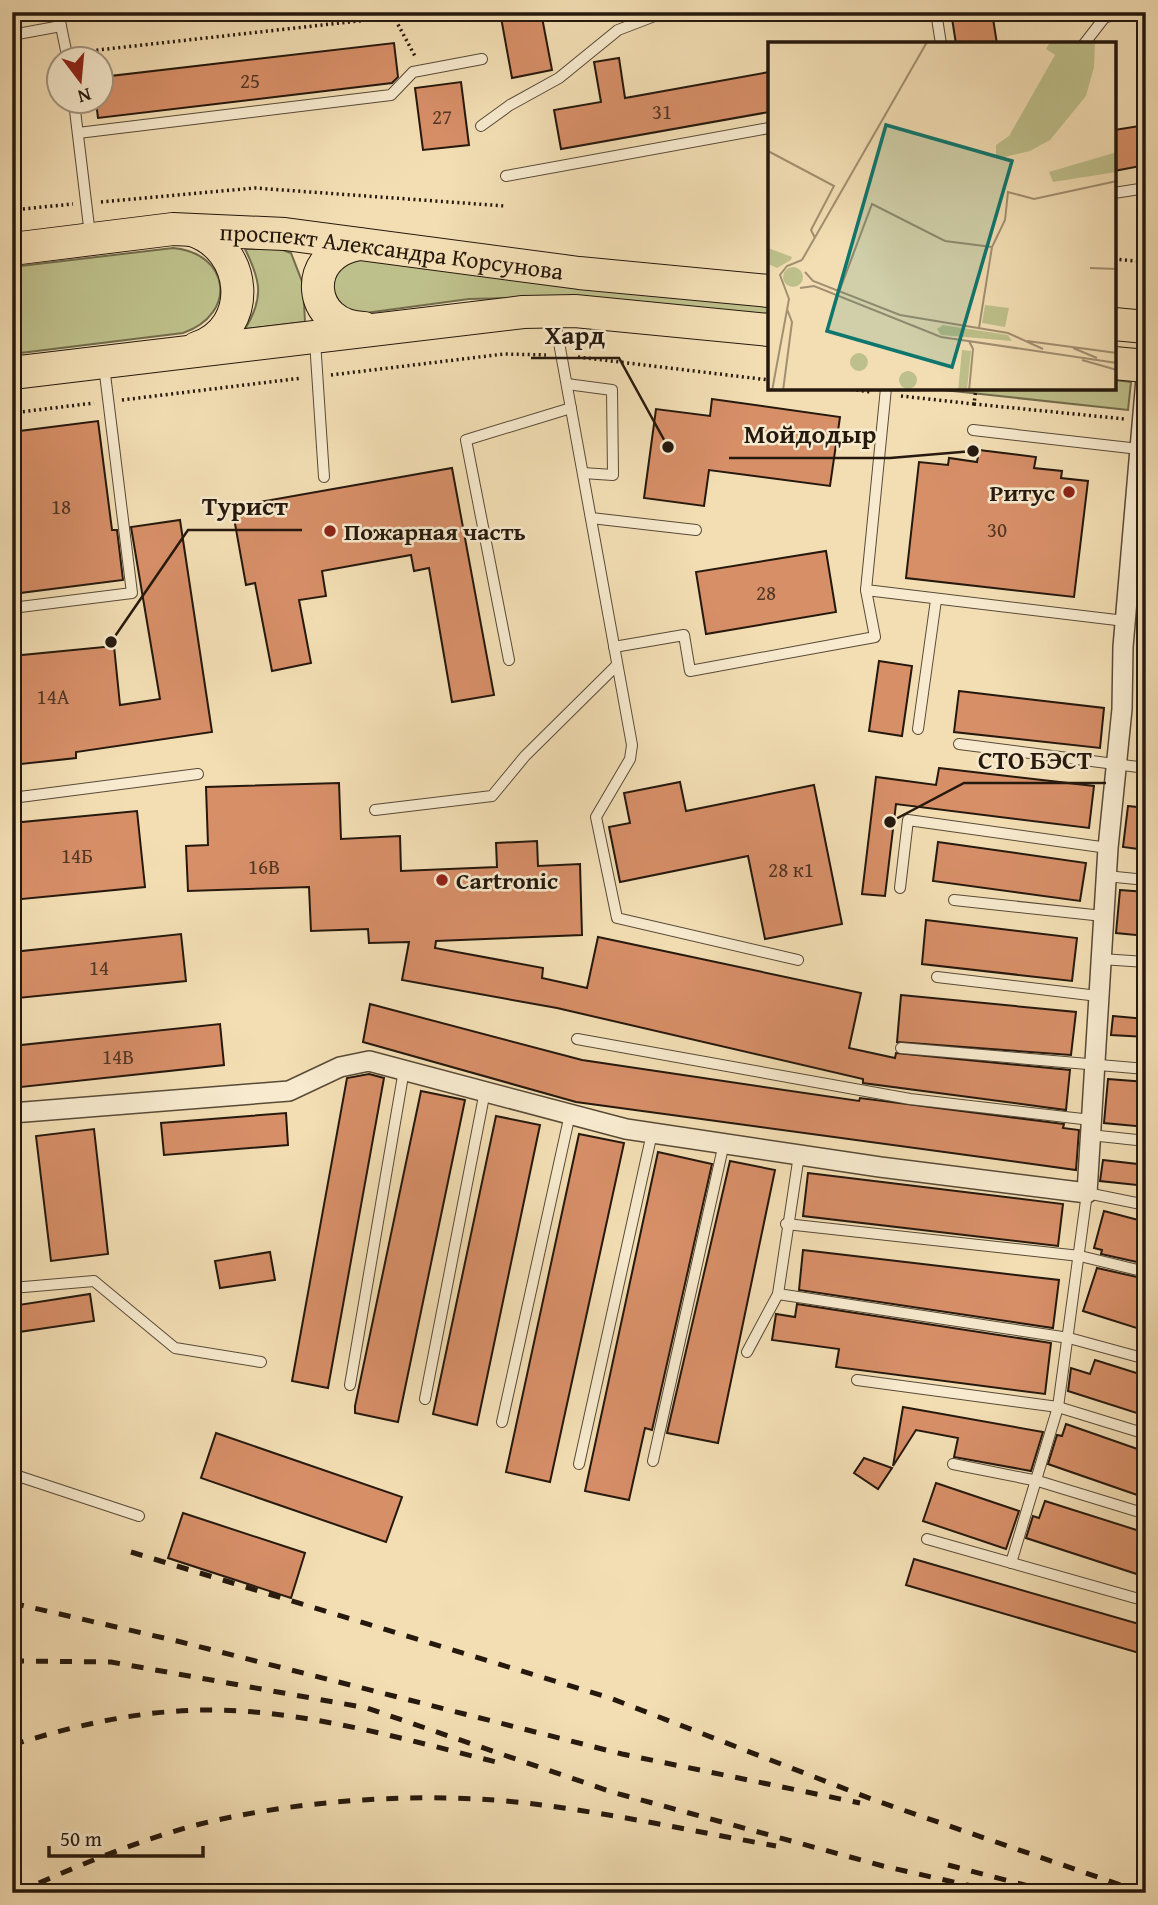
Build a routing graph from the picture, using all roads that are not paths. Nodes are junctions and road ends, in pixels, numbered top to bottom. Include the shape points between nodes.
1 (58, 12) edge
2 (665, 12) edge
3 (936, 12) edge
4 (1133, 12) edge
5 (61, 26) junction
6 (12, 35) edge
7 (941, 42) edge
8 (1086, 42) edge
9 (66, 46) edge
10 (482, 59) dead end
11 (76, 116) edge
12 (481, 126) dead end
13 (768, 128) edge
14 (78, 133) junction
15 (506, 176) dead end
16 (1146, 188) edge
17 (1116, 193) edge
18 (184, 229) junction
19 (91, 239) junction
20 (359, 244) junction
21 (12, 249) edge
22 (768, 290) edge
23 (553, 311) junction
24 (1116, 324) edge
25 (1146, 327) edge
26 (380, 328) junction
27 (768, 330) edge
28 (315, 336) junction
29 (187, 351) junction
30 (103, 361) junction
31 (1116, 363) edge
32 (1146, 366) edge
33 (12, 373) edge
34 (1146, 379) edge
35 (567, 384) junction
36 (885, 391) edge
37 (571, 408) junction
38 (973, 430) dead end
39 (1139, 449) junction
40 (583, 473) junction
41 (324, 477) dead end
42 (591, 519) junction
43 (696, 530) dead end
44 (866, 590) junction
45 (936, 600) junction
46 (12, 608) edge
47 (1125, 621) junction
48 (614, 648) junction
49 (509, 660) dead end
50 (617, 665) junction
51 (918, 729) dead end
52 (959, 744) dead end
53 (1117, 765) junction
54 (1146, 768) edge
55 (198, 774) dead end
56 (12, 799) edge
57 (375, 810) dead end
58 (1108, 848) junction
59 (1106, 876) junction
60 (1146, 880) edge
61 (900, 888) dead end
62 (954, 900) dead end
63 (1103, 916) junction
64 (1101, 959) junction
65 (798, 960) dead end
66 (1146, 962) edge
67 (937, 977) dead end
68 (1098, 996) junction
69 (577, 1039) dead end
70 (901, 1048) dead end
71 (1093, 1065) junction
72 (1146, 1069) edge
73 (404, 1070) junction
74 (485, 1091) junction
75 (12, 1113) edge
76 (570, 1114) junction
77 (1090, 1127) junction
78 (652, 1133) junction
79 (1146, 1141) edge
80 (724, 1143) junction
81 (799, 1154) junction
82 (1087, 1193) junction
83 (1146, 1205) edge
84 (786, 1224) junction
85 (1080, 1256) junction
86 (1146, 1272) edge
87 (12, 1288) edge
88 (778, 1294) junction
89 (1069, 1338) junction
90 (747, 1352) dead end
91 (1146, 1359) edge
92 (261, 1362) dead end
93 (857, 1380) dead end
94 (350, 1385) dead end
95 (425, 1398) dead end
96 (1058, 1407) junction
97 (502, 1422) dead end
98 (1146, 1434) edge
99 (653, 1461) dead end
100 (579, 1464) dead end
101 (953, 1464) dead end
102 (12, 1474) edge
103 (1038, 1480) junction
104 (1146, 1514) edge
105 (139, 1516) dead end
106 (927, 1539) dead end
107 (1011, 1563) junction
108 (1146, 1601) edge

1 - 5 lane
2 - 12 lane via 618,30 559,78
3 - 7 lane
4 - 8 lane via 1105,17
5 - 6 lane
5 - 9 lane
10 - 14 lane via 413,72 391,95
11 - 14 lane
13 - 15 lane
14 - 19 lane
16 - 17 lane
18 - 19 main road, проспект Александра Корсунова
18 - 20 main road, проспект Александра Корсунова via 285,234
18 - 29 main road via 216,242 231,260 239,283 237,307 226,328 208,344
19 - 21 main road, проспект Александра Корсунова
20 - 22 main road, проспект Александра Корсунова
20 - 26 main road via 344,247 325,263 317,287 320,301 341,323
23 - 26 main road, проспект Александра Корсунова
23 - 27 main road, проспект Александра Корсунова
23 - 35 lane
24 - 25 main road
26 - 28 main road, проспект Александра Корсунова
28 - 29 main road, проспект Александра Корсунова
28 - 41 lane
29 - 30 main road, проспект Александра Корсунова
30 - 33 main road, проспект Александра Корсунова
30 - 46 lane via 132,593
31 - 32 main road
34 - 39 street
35 - 37 lane
35 - 40 lane via 612,390 613,475
36 - 44 lane
37 - 40 lane
37 - 49 lane via 466,440
38 - 39 lane
39 - 47 street
40 - 42 lane
42 - 43 lane
42 - 48 lane
44 - 45 lane
44 - 48 lane via 875,637 690,671 684,635
45 - 47 lane
45 - 51 lane
47 - 53 street
48 - 50 lane
50 - 57 lane via 525,756 492,796
50 - 65 lane via 632,746 630,760 596,817 617,918
52 - 53 lane
53 - 54 lane
53 - 58 street
55 - 56 lane
58 - 59 street
58 - 61 lane via 908,820
59 - 60 lane
59 - 63 street
62 - 63 lane
63 - 64 street
64 - 66 lane
64 - 68 street
67 - 68 lane
68 - 71 street
69 - 77 lane
70 - 71 lane
71 - 72 lane
71 - 77 street
73 - 74 street
73 - 75 street via 369,1061 340,1068 289,1091
73 - 94 lane
74 - 76 street
74 - 95 lane
76 - 78 street
76 - 97 lane
77 - 79 lane
77 - 82 street
78 - 80 street
78 - 100 lane
80 - 81 street
80 - 99 lane
81 - 82 street
81 - 84 lane
82 - 83 lane
82 - 85 lane
84 - 85 lane
84 - 88 lane
85 - 86 lane
85 - 89 lane
87 - 92 lane via 94,1281 175,1348
88 - 89 lane
88 - 90 lane
89 - 91 lane
89 - 96 lane
93 - 96 lane
96 - 98 lane
96 - 103 lane
101 - 103 lane
102 - 105 lane
103 - 104 lane
103 - 107 lane
106 - 107 lane
107 - 108 lane

